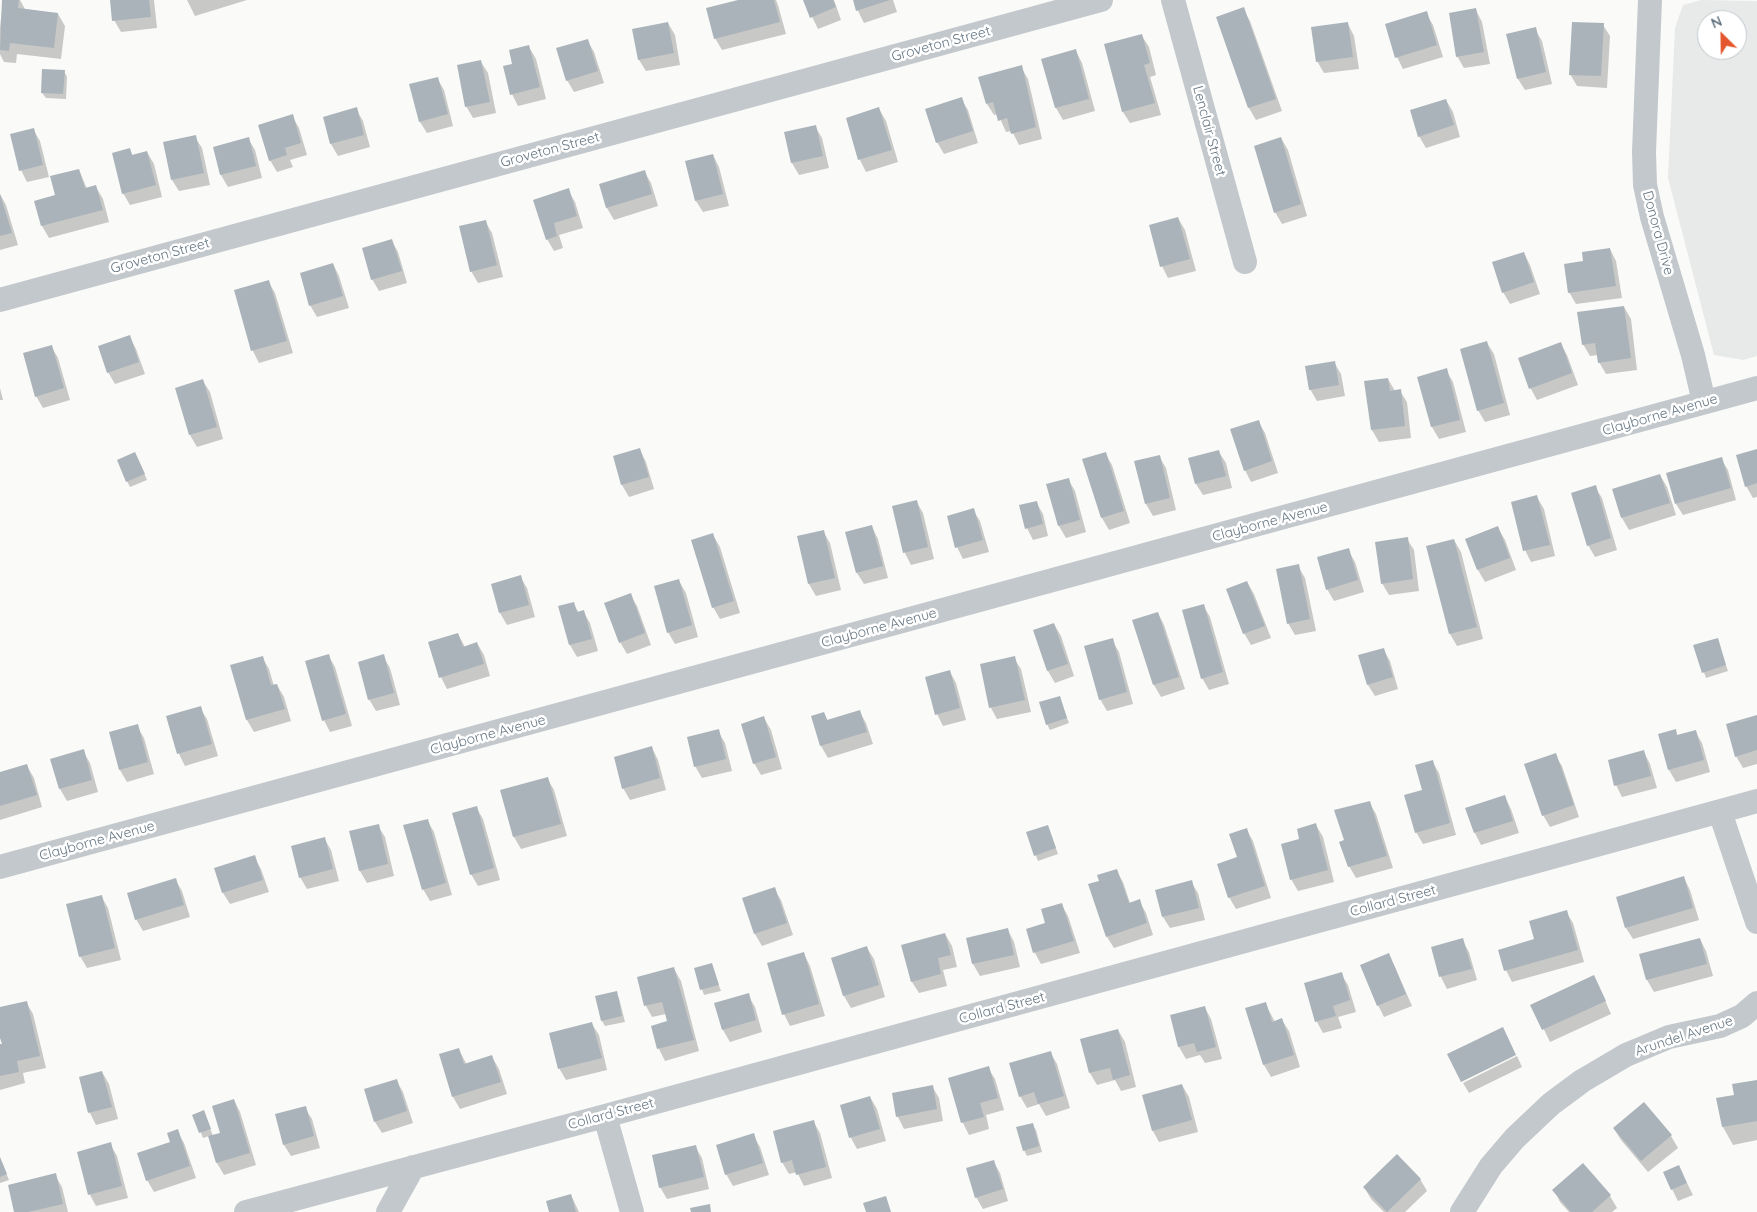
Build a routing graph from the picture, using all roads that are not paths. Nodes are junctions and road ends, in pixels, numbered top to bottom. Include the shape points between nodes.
1 (1101, 0) edge
2 (1173, 0) edge
3 (1650, 0) edge
4 (1246, 262) dead end
5 (0, 300) edge
6 (1757, 388) edge
7 (1704, 402) junction
8 (1757, 802) edge
9 (1720, 812) junction
10 (0, 867) edge
11 (1757, 922) edge
12 (1757, 1003) edge
13 (605, 1116) junction
14 (413, 1167) junction
15 (246, 1212) edge
16 (388, 1212) edge
17 (632, 1212) edge
18 (1462, 1212) edge

1 - 5 street, Groveton Street
2 - 4 street, Lenclair Street
3 - 7 street, Donora Drive via 1645,185
6 - 7 street, Clayborne Avenue
7 - 10 street, Clayborne Avenue
8 - 9 street, Collard Street
9 - 11 street
9 - 13 street, Collard Street
12 - 18 street, Arundel Avenue via 1742,1016 1720,1026 1669,1037 1635,1051 1582,1081 1551,1104 1515,1138 1491,1166
13 - 14 street, Collard Street
13 - 17 street
14 - 15 street, Collard Street
14 - 16 street

